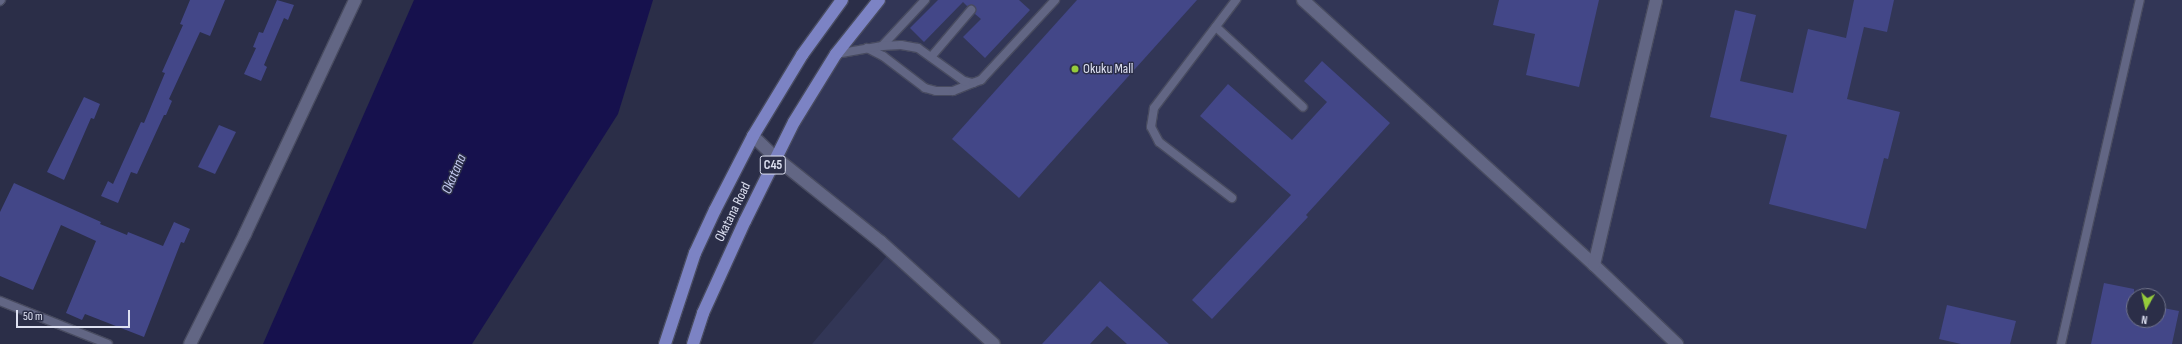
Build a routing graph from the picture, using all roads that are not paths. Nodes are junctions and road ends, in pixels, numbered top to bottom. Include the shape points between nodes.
1 (355, 0) edge
2 (842, 0) edge
3 (879, 0) edge
4 (925, 0) edge
5 (1236, 0) edge
6 (1303, 0) edge
7 (1656, 0) edge
8 (2140, 0) edge
9 (1052, 1) edge
10 (971, 10) dead end
11 (1216, 28) junction
12 (882, 46) junction
13 (867, 48) junction
14 (836, 54) junction
15 (931, 57) junction
16 (973, 83) junction
17 (1303, 107) dead end
18 (753, 136) junction
19 (776, 158) junction
20 (1232, 198) dead end
21 (1594, 266) junction
22 (0, 301) edge
23 (108, 344) edge
24 (190, 344) edge
25 (665, 344) edge
26 (693, 344) edge
27 (994, 344) edge
28 (1677, 344) edge
29 (2061, 344) edge

1 - 24 street via 245,234
2 - 18 main road, Okatana Road / C45 via 802,55
3 - 14 main road, Okatana Road / C45
4 - 12 lane
5 - 11 lane
6 - 21 street
7 - 21 street
8 - 29 lane
9 - 16 lane via 981,80
10 - 15 lane
11 - 17 lane
11 - 20 lane via 1154,108 1151,127 1159,142
12 - 13 lane
12 - 15 lane via 901,45 918,48
13 - 14 lane
13 - 16 lane via 883,56 925,88 953,91
14 - 19 main road, Okatana Road / C45 via 812,90
15 - 16 lane via 964,81
18 - 19 street
18 - 25 main road, Okatana Road / C45 via 695,253
19 - 26 main road, Okatana Road / C45 via 703,314
19 - 27 street via 881,242
21 - 28 street
22 - 23 lane

